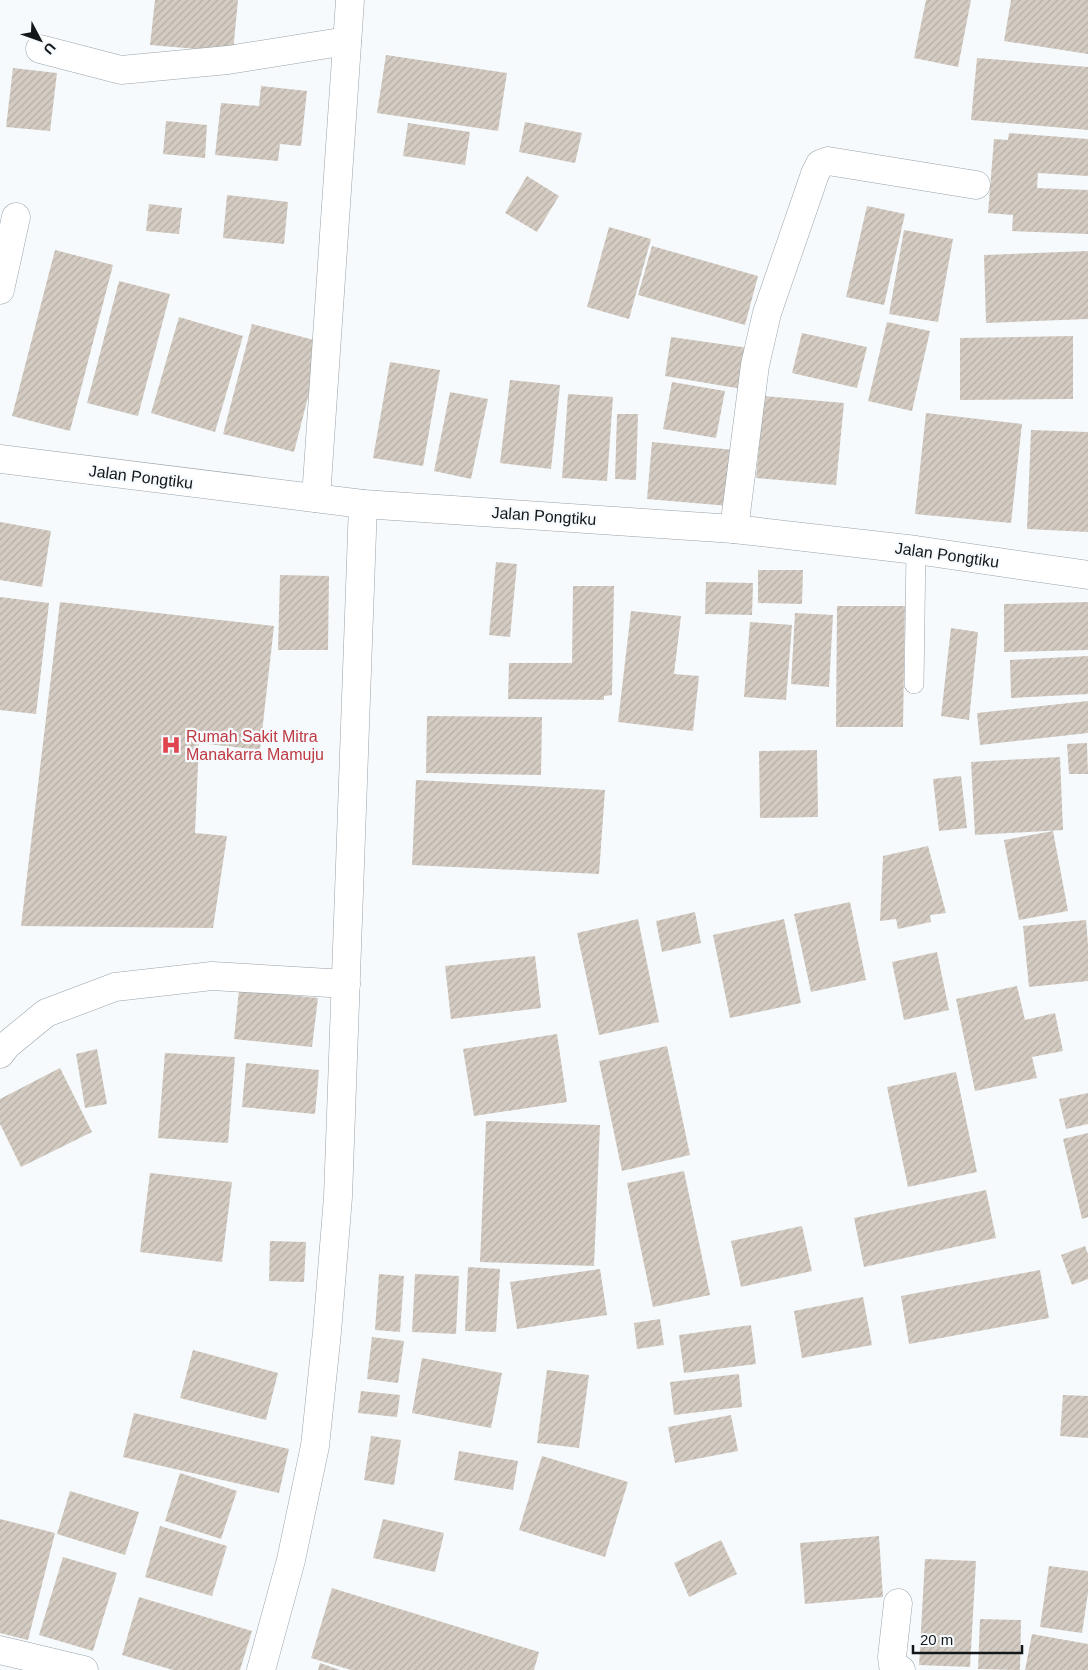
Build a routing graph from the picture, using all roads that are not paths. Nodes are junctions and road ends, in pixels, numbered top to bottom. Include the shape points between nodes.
1 (350, 0) edge
2 (346, 40) junction
3 (40, 49) dead end
4 (976, 185) dead end
5 (16, 218) dead end
6 (0, 290) edge
7 (0, 459) edge
8 (316, 498) junction
9 (363, 504) junction
10 (734, 529) junction
11 (916, 550) junction
12 (1088, 575) edge
13 (914, 684) dead end
14 (346, 984) junction
15 (0, 1054) edge
16 (898, 1603) dead end
17 (0, 1650) edge
18 (84, 1670) edge
19 (261, 1670) edge
20 (901, 1670) edge

1 - 2 street
2 - 3 street via 228,60 121,70
2 - 8 street
4 - 10 street via 828,161 820,164 767,313 754,365
5 - 6 street
7 - 8 street, Jalan Pongtiku
8 - 9 street, Jalan Pongtiku
9 - 10 street, Jalan Pongtiku
9 - 14 street
10 - 11 street, Jalan Pongtiku
11 - 12 street, Jalan Pongtiku
11 - 13 lane
14 - 15 street via 212,976 116,987 46,1012
14 - 19 street via 338,1197 314,1446 291,1560
16 - 20 street via 892,1657 893,1664
17 - 18 street

